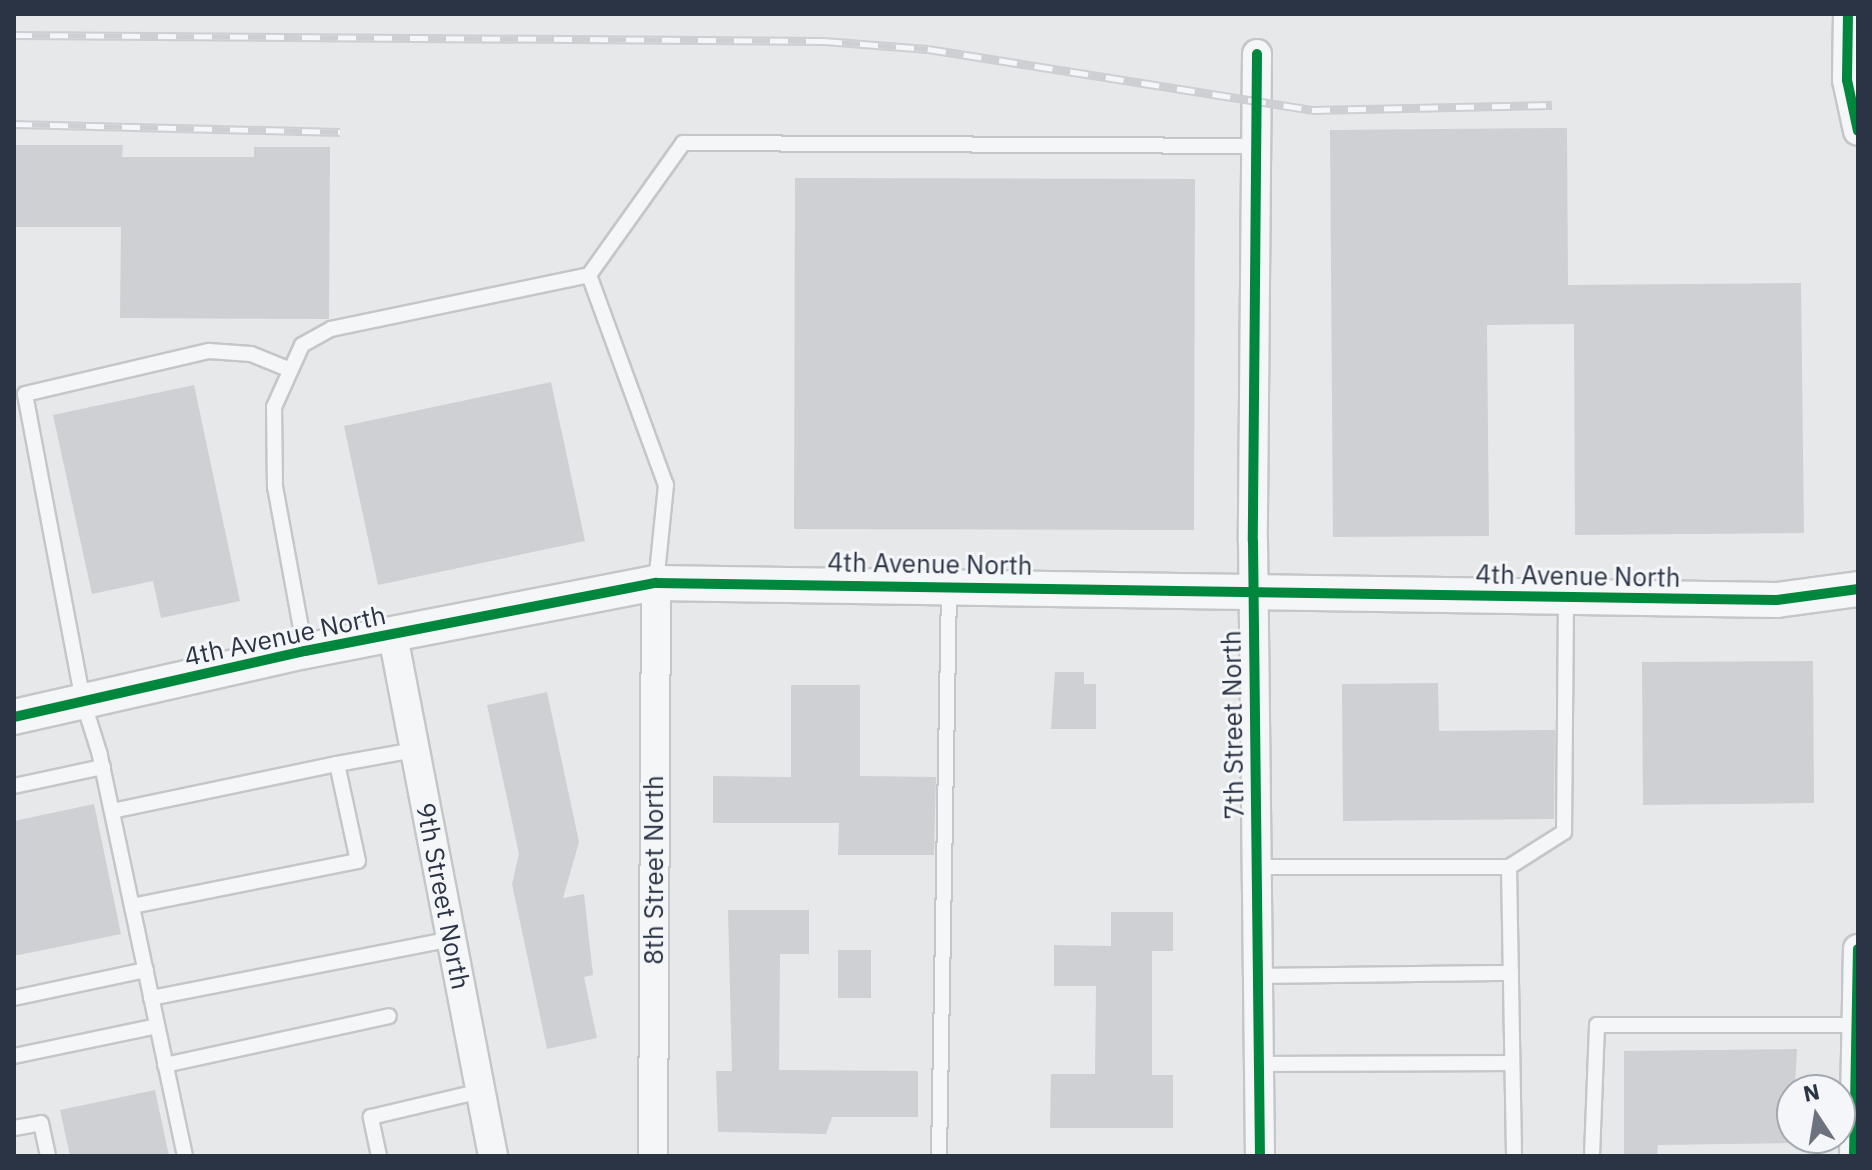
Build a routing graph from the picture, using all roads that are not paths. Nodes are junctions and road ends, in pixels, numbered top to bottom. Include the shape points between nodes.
1 (1848, 14) edge
2 (1257, 54) dead end
3 (1858, 131) edge
4 (1254, 146) junction
5 (589, 275) junction
6 (288, 369) junction
7 (656, 583) junction
8 (949, 585) junction
9 (1858, 589) edge
10 (1253, 594) junction
11 (1566, 597) junction
12 (393, 636) junction
13 (305, 651) junction
14 (83, 701) junction
15 (14, 717) edge
16 (414, 750) junction
17 (337, 764) junction
18 (103, 767) junction
19 (14, 786) edge
20 (112, 811) junction
21 (1258, 867) junction
22 (1509, 867) junction
23 (132, 906) junction
24 (451, 939) junction
25 (1858, 949) edge
26 (146, 970) junction
27 (1511, 973) junction
28 (1261, 976) junction
29 (14, 998) edge
30 (151, 998) junction
31 (389, 1016) dead end
32 (1856, 1025) edge
33 (157, 1026) junction
34 (14, 1056) edge
35 (1512, 1063) junction
36 (1261, 1064) junction
37 (165, 1065) junction
38 (1856, 1074) edge
39 (481, 1091) junction
40 (14, 1128) edge
41 (48, 1156) edge
42 (185, 1156) edge
43 (379, 1156) edge
44 (493, 1156) edge
45 (653, 1156) edge
46 (939, 1156) edge
47 (1260, 1156) edge
48 (1514, 1156) edge
49 (1592, 1156) edge

1 - 3 street via 1847,80
2 - 4 street, 7th Street North
4 - 5 lane via 683,143
4 - 10 street, 7th Street North
5 - 6 lane via 331,329 302,345
5 - 7 lane via 666,485
6 - 13 lane via 274,407 275,487
6 - 14 lane via 251,354 209,351 25,394
7 - 8 street, 4th Avenue North
7 - 12 street, 4th Avenue North
7 - 45 street, 8th Street North
8 - 10 street, 4th Avenue North
8 - 46 lane
9 - 11 street, 4th Avenue North via 1800,599
10 - 11 street, 4th Avenue North
10 - 21 street, 7th Street North
11 - 22 lane via 1564,832
12 - 13 street, 4th Avenue North
12 - 16 street, 9th Street North
13 - 14 street, 4th Avenue North
14 - 15 street, 4th Avenue North
14 - 18 lane
16 - 17 lane
16 - 24 street, 9th Street North
17 - 20 lane
17 - 23 lane via 358,861
18 - 19 lane
18 - 20 lane
20 - 23 lane
21 - 22 lane
21 - 28 street, 7th Street North
22 - 27 lane
23 - 26 lane
24 - 30 lane
24 - 39 street, 9th Street North
25 - 32 street
26 - 29 lane
26 - 30 lane
27 - 28 lane
27 - 35 lane
28 - 36 street, 7th Street North
30 - 33 lane
31 - 37 lane
32 - 38 street
32 - 49 lane via 1597,1025
33 - 34 lane
33 - 37 lane
35 - 36 lane
35 - 48 lane
36 - 47 street, 7th Street North
37 - 42 lane
39 - 43 lane via 371,1117
39 - 44 street, 9th Street North
40 - 41 lane via 41,1123

